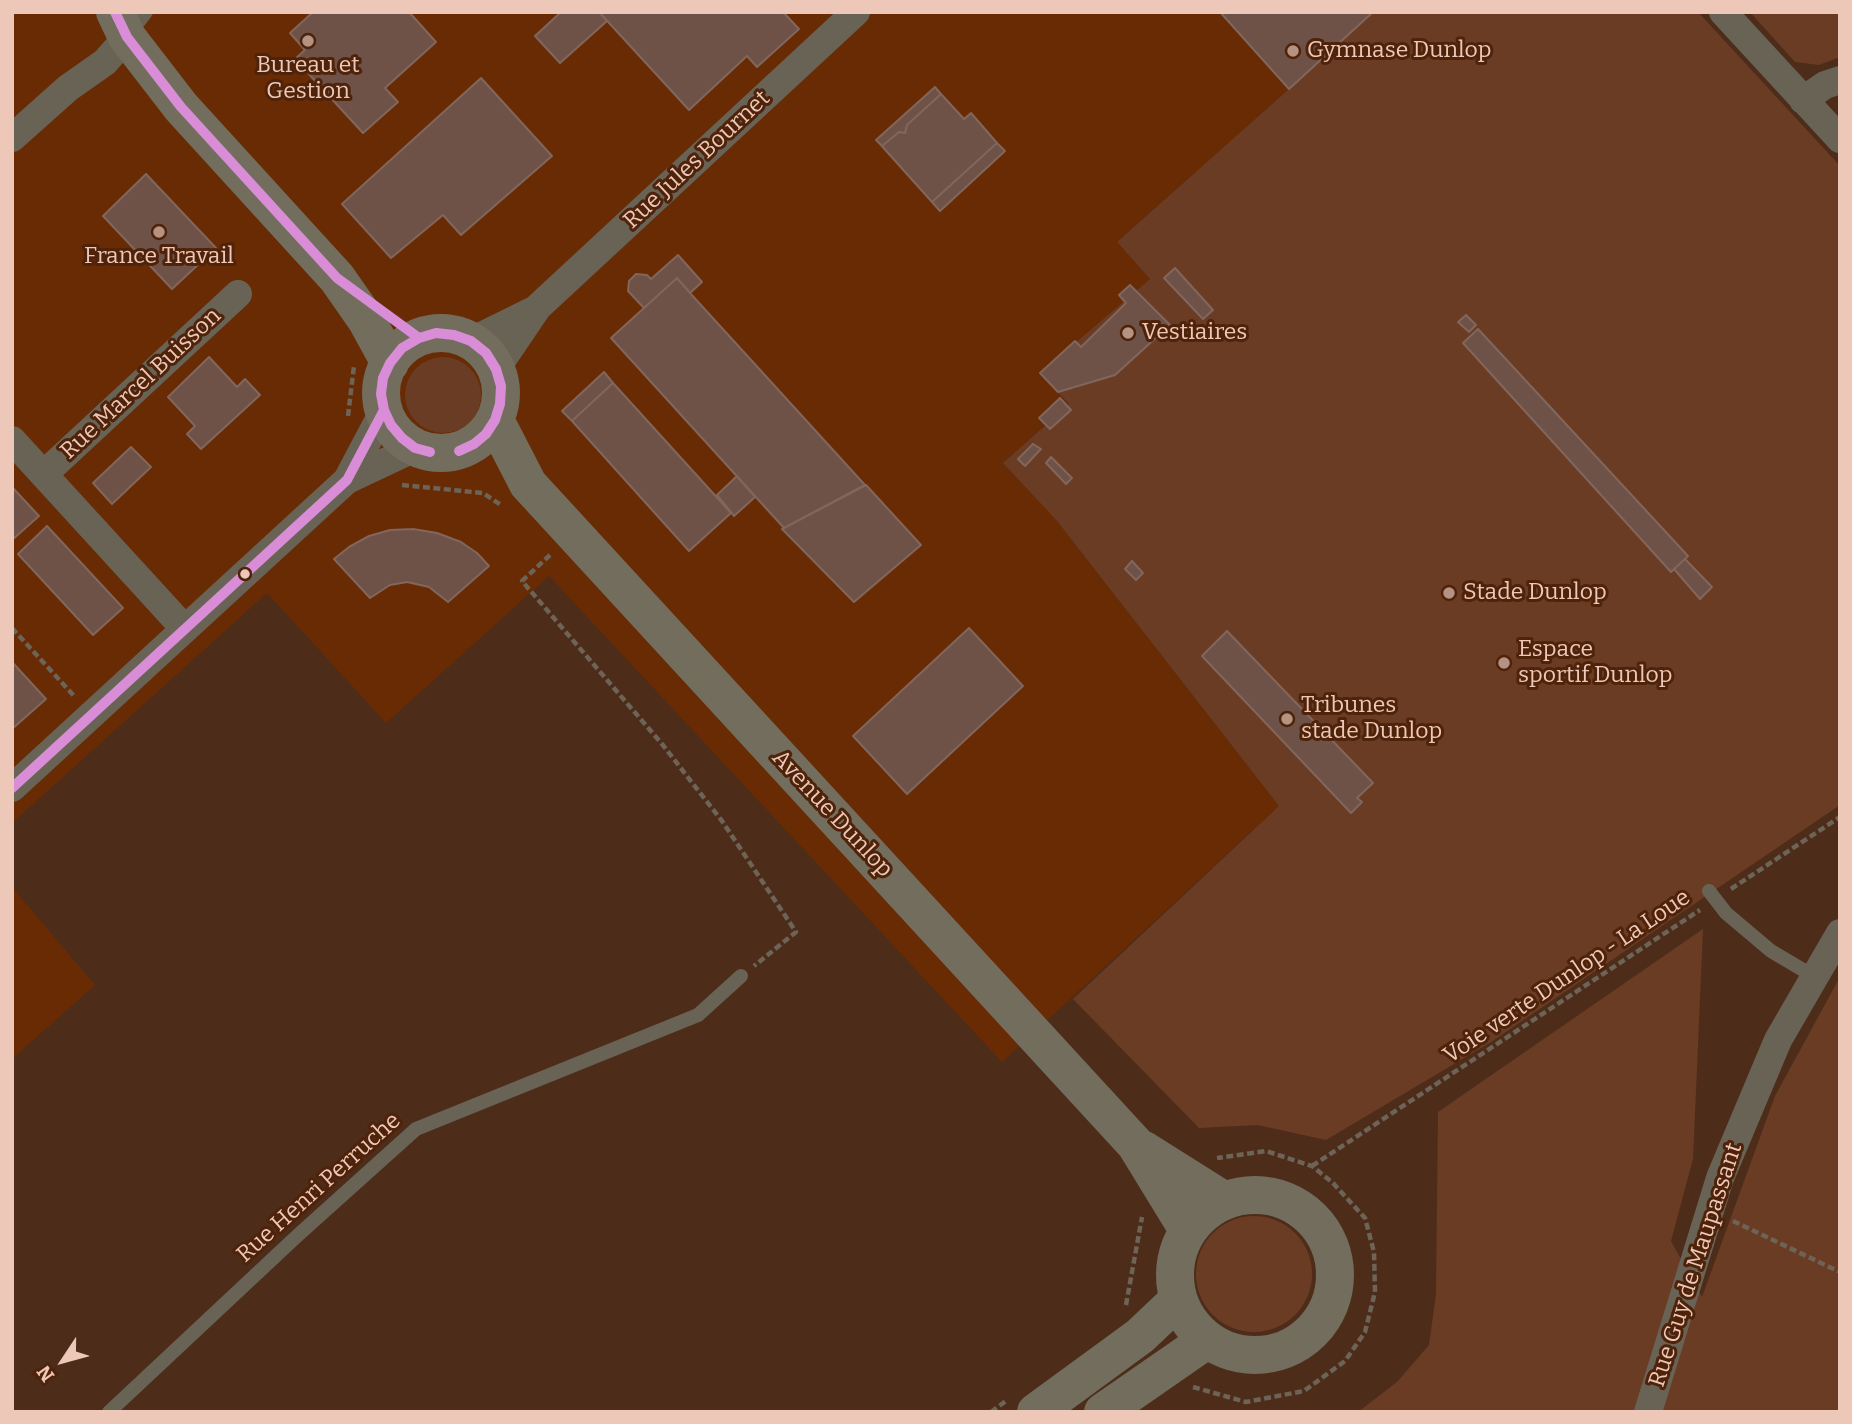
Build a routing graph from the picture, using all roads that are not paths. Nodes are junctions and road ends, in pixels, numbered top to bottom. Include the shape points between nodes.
1 (856, 12) edge
2 (1723, 12) edge
3 (129, 20) edge
4 (1840, 80) edge
5 (1803, 100) junction
6 (12, 138) edge
7 (1840, 139) edge
8 (337, 278) junction
9 (238, 294) dead end
10 (538, 307) junction
11 (419, 338) junction
12 (471, 341) junction
13 (372, 358) junction
14 (496, 369) junction
15 (384, 410) junction
16 (495, 420) junction
17 (12, 440) edge
18 (415, 447) junction
19 (459, 451) junction
20 (370, 457) junction
21 (44, 474) junction
22 (518, 498) junction
23 (184, 628) junction
24 (12, 788) edge
25 (1712, 896) road end
26 (1840, 933) edge
27 (741, 976) road end
28 (1815, 976) junction
29 (1136, 1145) junction
30 (1225, 1201) junction
31 (1188, 1230) junction
32 (1178, 1300) junction
33 (1207, 1340) junction
34 (1024, 1403) edge
35 (109, 1412) edge
36 (1103, 1412) edge
37 (1648, 1412) edge

1 - 10 street, Rue Jules Bournet
2 - 5 street
3 - 6 street via 105,62
3 - 8 street via 181,107
4 - 5 street
5 - 7 street
8 - 11 street
8 - 13 street via 367,321
9 - 21 street, Rue Marcel Buisson
10 - 12 street, Rue Jules Bournet
10 - 14 street, Rue Jules Bournet
11 - 12 street via 454,334
11 - 13 street
12 - 14 street
13 - 15 street via 383,378
14 - 16 street via 501,386
15 - 18 street via 401,438
15 - 20 street
16 - 19 street via 486,434
16 - 22 street, Avenue Dunlop
17 - 21 street
18 - 19 street via 430,452
18 - 20 street
19 - 22 street, Avenue Dunlop
20 - 23 street
21 - 23 street
22 - 29 street, Avenue Dunlop via 556,550
23 - 24 street
25 - 28 lane via 1726,914 1771,951
26 - 28 street, Rue Guy de Maupassant
27 - 35 lane, Rue Henri Perruche via 698,1015 416,1129
28 - 37 street, Rue Guy de Maupassant via 1778,1041 1720,1178
29 - 30 street, Avenue Dunlop
29 - 31 street, Avenue Dunlop
30 - 31 street via 1204,1213
30 - 33 street via 1252,1195 1280,1198 1305,1212 1324,1232 1334,1258 1335,1286 1322,1320 1310,1335 1287,1350 1259,1356 1232,1352
31 - 32 street via 1178,1252
32 - 33 street
32 - 34 street via 1133,1324
33 - 36 street

